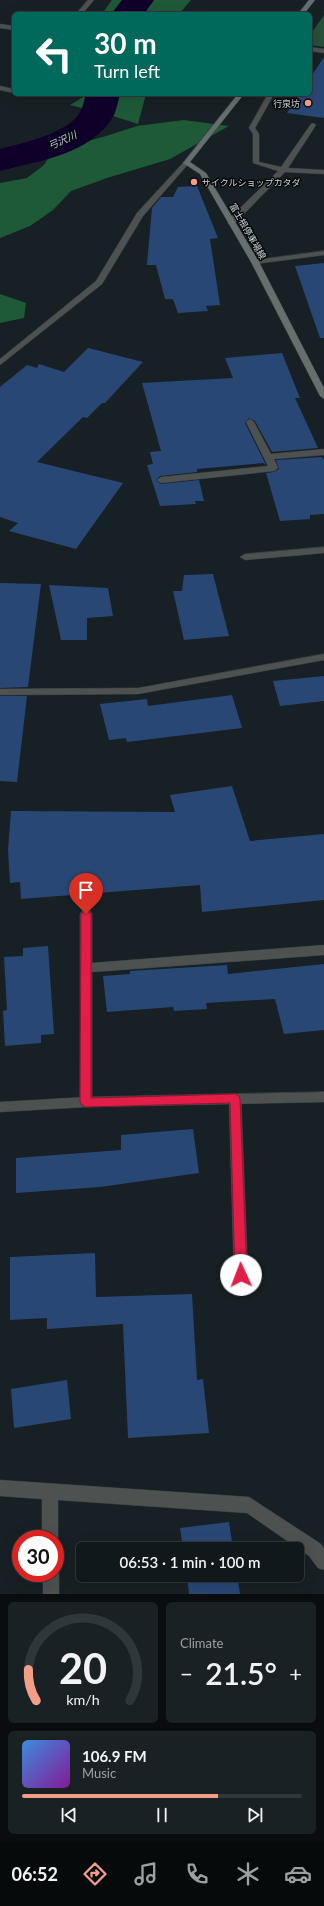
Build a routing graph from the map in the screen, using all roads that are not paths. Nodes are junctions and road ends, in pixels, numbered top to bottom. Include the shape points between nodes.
1 (91, 0) edge
2 (312, 0) edge
3 (81, 12) edge
4 (303, 12) edge
5 (0, 26) edge
6 (12, 28) edge
7 (312, 50) edge
8 (324, 51) edge
9 (0, 88) edge
10 (12, 91) edge
11 (239, 96) edge
12 (270, 96) edge
13 (313, 125) dead end
14 (186, 163) junction
15 (283, 170) junction
16 (324, 172) edge
17 (231, 222) junction
18 (324, 254) edge
19 (255, 262) junction
20 (0, 363) edge
21 (324, 396) edge
22 (250, 422) dead end
23 (324, 452) edge
24 (268, 458) junction
25 (161, 480) dead end
26 (324, 550) edge
27 (245, 557) dead end
28 (324, 657) edge
29 (0, 692) edge
30 (86, 914) dead end
31 (324, 950) edge
32 (86, 968) junction
33 (324, 1097) edge
34 (235, 1099) junction
35 (86, 1102) junction
36 (0, 1107) edge
37 (241, 1275) dead end
38 (0, 1488) edge
39 (50, 1491) junction
40 (50, 1530) edge
41 (324, 1562) edge
42 (51, 1582) edge
43 (51, 1594) edge

1 - 3 street
2 - 4 main road
5 - 6 street
7 - 8 street
9 - 10 street
11 - 14 main road
12 - 15 street via 252,128 256,134 256,163
13 - 15 street
14 - 17 main road, 富士根停車場線 via 203,173
14 - 20 street via 140,216 99,282
15 - 16 street
15 - 17 street
17 - 19 main road, 富士根停車場線
18 - 19 street
19 - 21 main road, 富士根停車場線
22 - 24 street
23 - 24 street
24 - 25 street via 274,468
26 - 27 street
28 - 29 street via 138,691
30 - 32 street
31 - 32 street
32 - 35 street
33 - 34 street
34 - 35 street
34 - 37 street
35 - 36 street
38 - 39 street
39 - 40 street
39 - 41 street via 249,1505 315,1550
42 - 43 street

